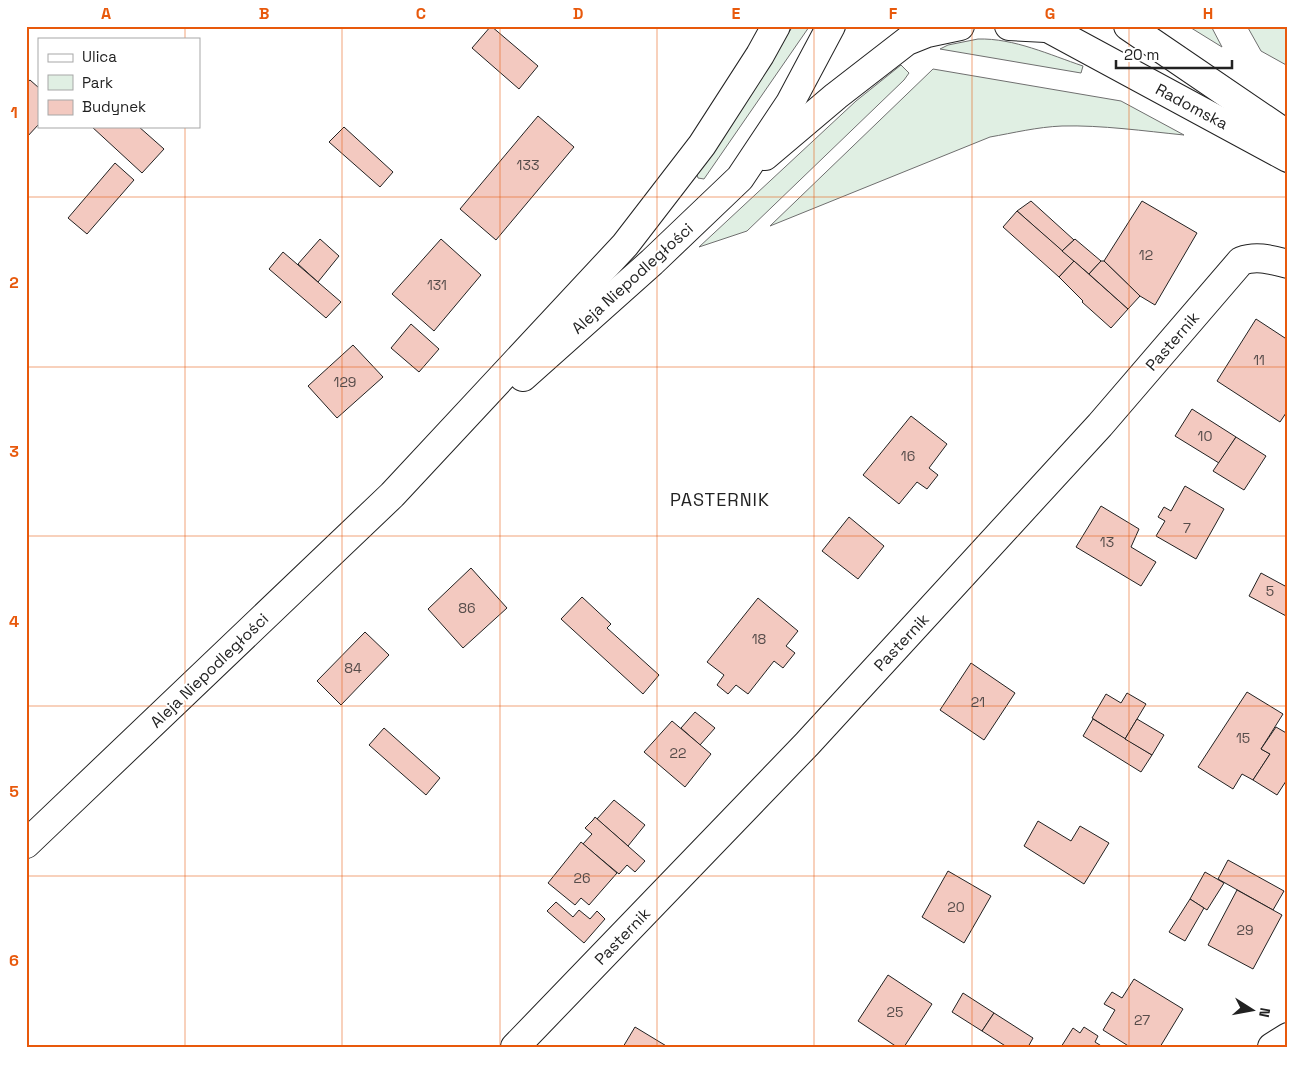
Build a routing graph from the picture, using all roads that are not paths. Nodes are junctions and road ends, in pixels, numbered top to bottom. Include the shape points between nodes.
1 (776, 26) edge
2 (830, 26) edge
3 (960, 26) edge
4 (1009, 26) edge
5 (1128, 26) edge
6 (1045, 27) edge
7 (1288, 135) edge
8 (1288, 158) edge
9 (740, 178) junction
10 (1288, 264) edge
11 (392, 495) junction
12 (26, 844) edge
13 (1288, 1037) edge
14 (515, 1047) edge
15 (1272, 1047) edge

1 - 11 main road, Aleja Niepodległości via 702,146 625,245
2 - 9 main road, Aleja Niepodległości via 790,103
3 - 9 main road via 927,32 907,42 836,96
4 - 6 main road
5 - 7 main road, Radomska
6 - 8 main road, Radomska
9 - 11 main road, Aleja Niepodległości via 652,262
10 - 14 main road, Pasternik via 1261,258 1241,261 1100,425 813,737
11 - 12 main road, Aleja Niepodległości
13 - 15 main road

